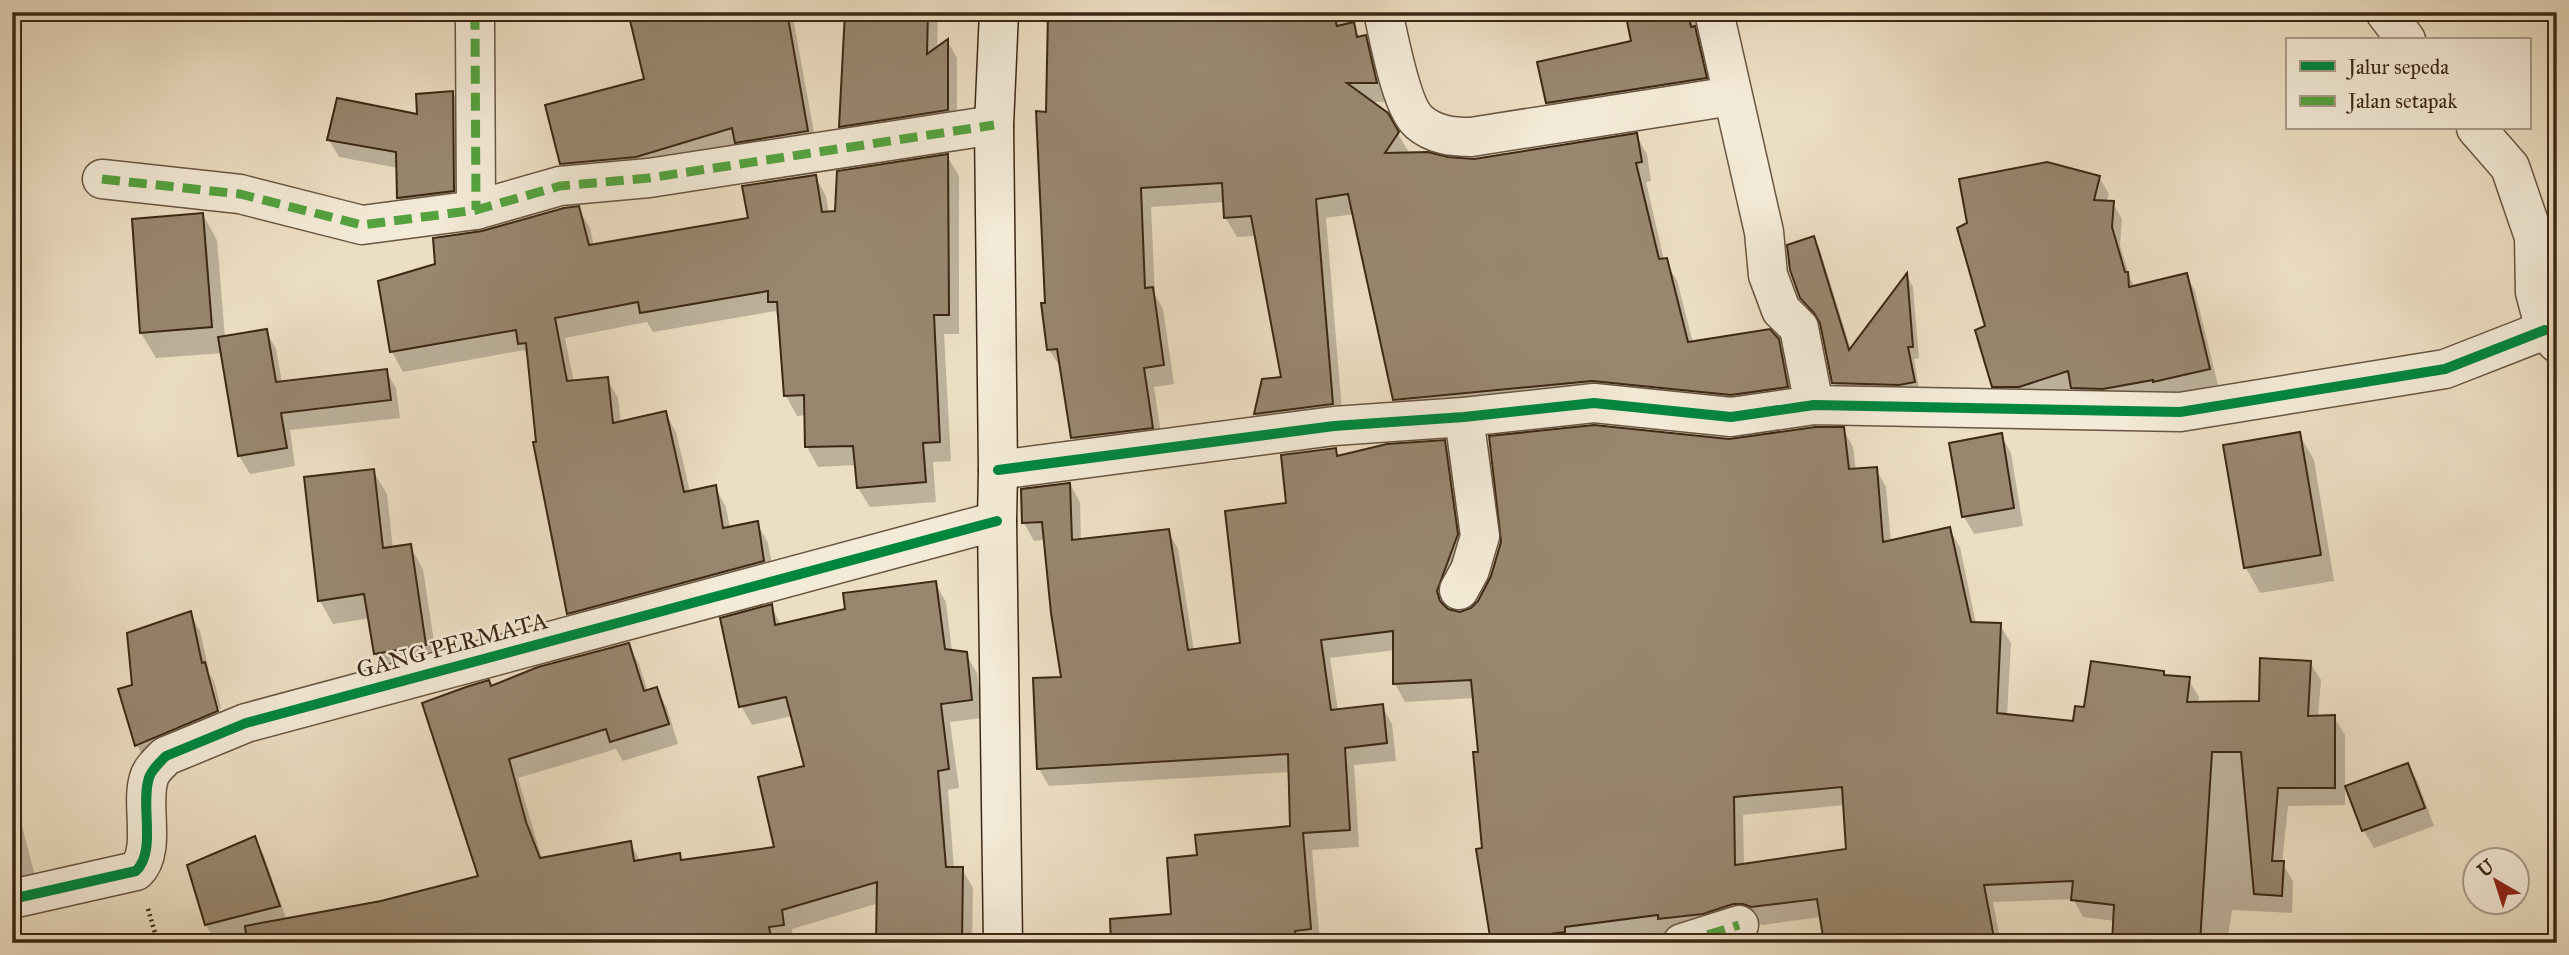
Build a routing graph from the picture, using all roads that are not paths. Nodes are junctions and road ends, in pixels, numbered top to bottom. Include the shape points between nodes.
1 (473, 12) edge
2 (999, 12) edge
3 (1383, 12) edge
4 (1714, 12) edge
5 (2385, 12) edge
6 (2404, 38) edge
7 (1732, 96) junction
8 (994, 125) junction
9 (2478, 130) edge
10 (102, 179) dead end
11 (476, 210) junction
12 (2551, 336) edge
13 (1814, 405) junction
14 (1464, 417) junction
15 (998, 470) junction
16 (997, 521) junction
17 (1459, 590) dead end
18 (12, 899) edge
19 (1739, 925) dead end
20 (1003, 943) edge
21 (1682, 943) edge

1 - 11 street
2 - 8 street
3 - 7 street via 1404,96 1417,121 1447,137
4 - 7 street
5 - 6 street
7 - 13 street via 1764,232 1768,275 1781,310 1799,328
8 - 11 street via 649,178 559,186
8 - 15 street
9 - 12 street via 2510,167 2534,237 2535,292
10 - 11 street via 240,194 362,225
12 - 13 street via 2445,369 2180,412
13 - 14 street via 1731,417 1594,403
14 - 15 street via 1334,426
14 - 17 street via 1480,536
15 - 16 street
16 - 18 street, GANG PERMATA via 246,723 166,756 157,764 149,778 145,859 136,871
16 - 20 street
19 - 21 street

